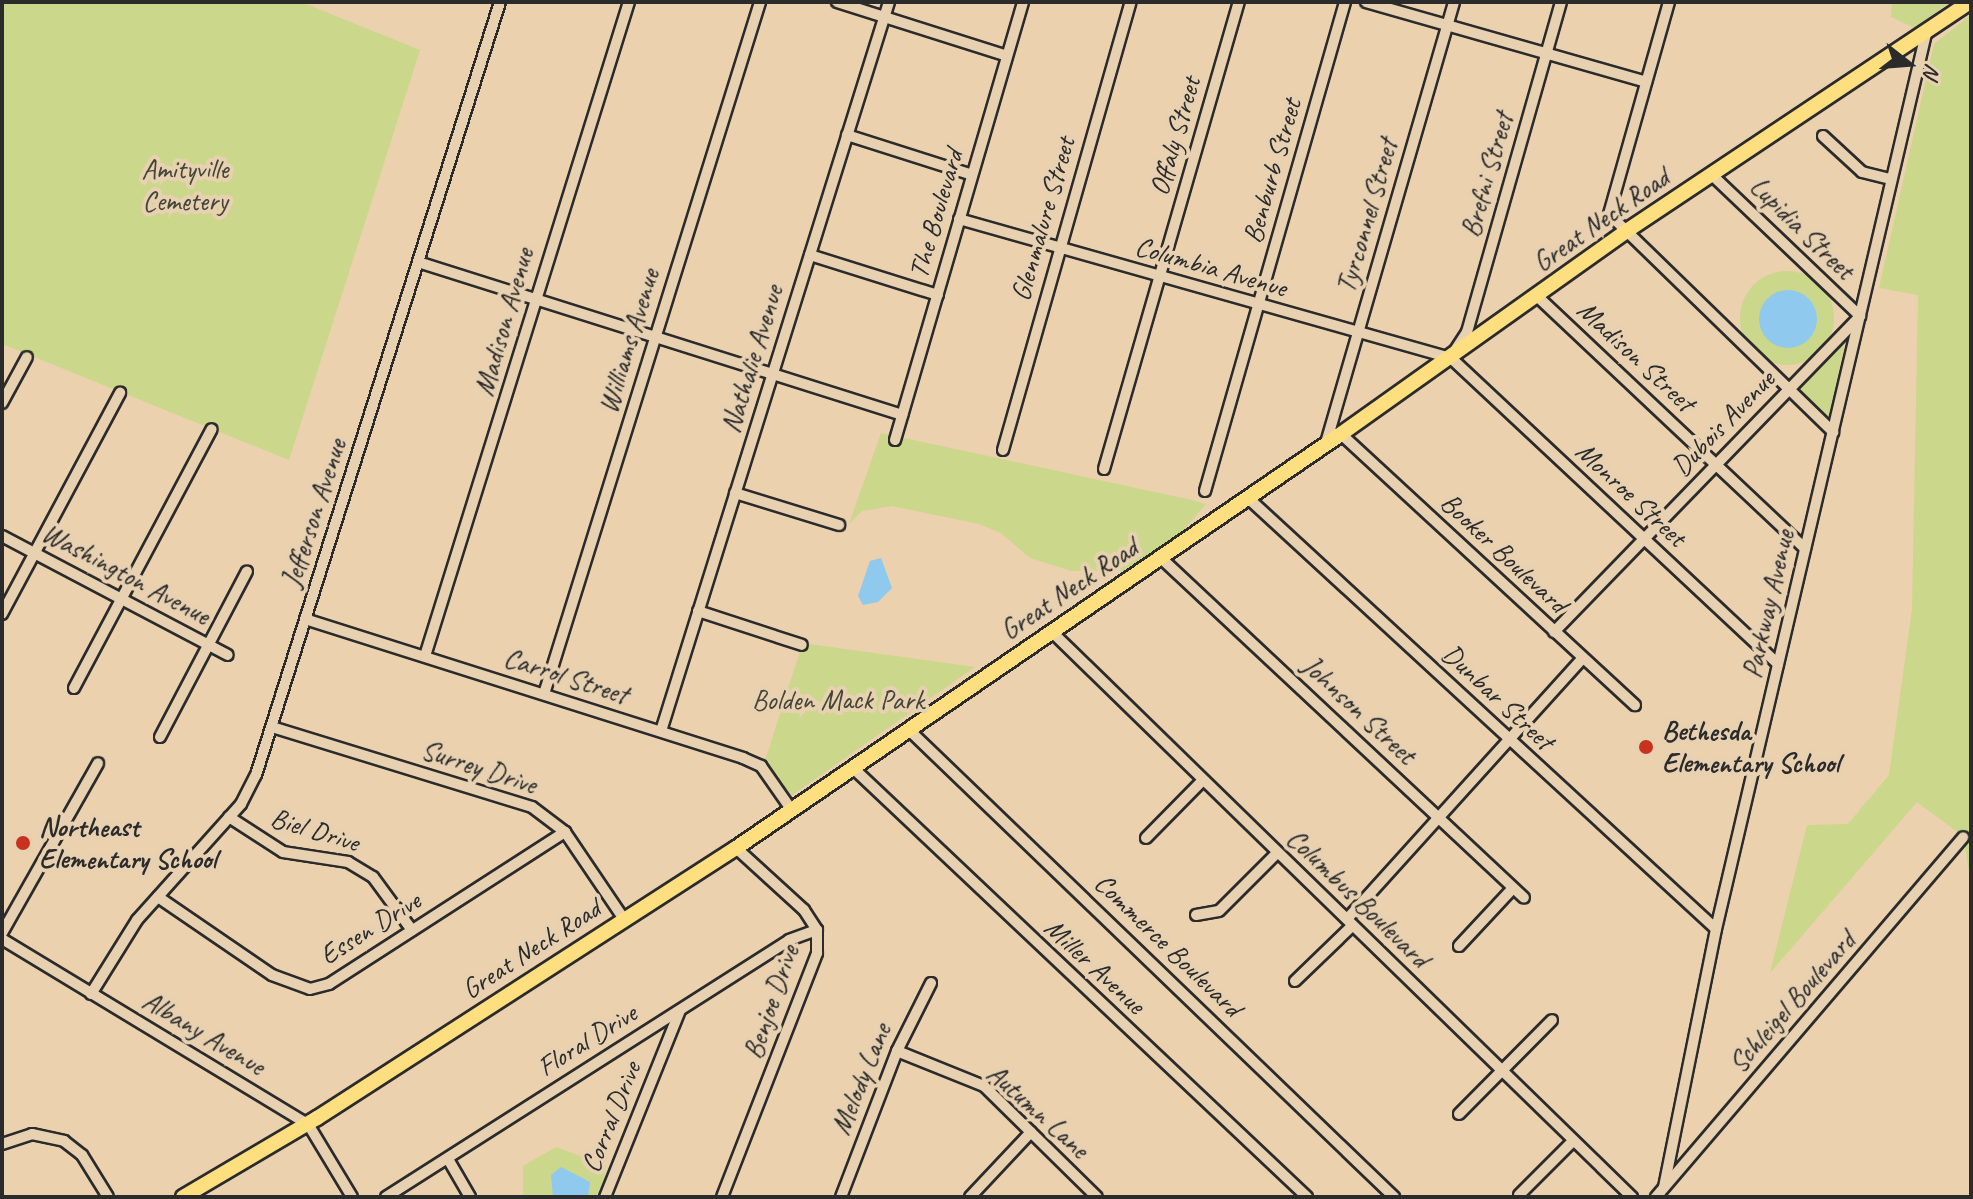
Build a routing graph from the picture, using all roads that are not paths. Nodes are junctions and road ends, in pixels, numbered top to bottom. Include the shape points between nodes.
1 (500, 2) edge
2 (629, 2) edge
3 (760, 2) edge
4 (837, 2) edge
5 (889, 2) edge
6 (1023, 2) edge
7 (1131, 2) edge
8 (1239, 2) edge
9 (1345, 2) edge
10 (1366, 2) edge
11 (1454, 2) edge
12 (1561, 2) edge
13 (1669, 2) edge
14 (1967, 4) edge
15 (884, 17) junction
16 (1447, 25) junction
17 (1926, 34) junction
18 (1546, 54) junction
19 (1007, 56) junction
20 (1646, 82) junction
21 (847, 135) junction
22 (1823, 136) dead end
23 (1711, 174) junction
24 (972, 175) junction
25 (1891, 179) junction
26 (959, 219) junction
27 (1625, 232) junction
28 (1059, 248) junction
29 (810, 255) junction
30 (418, 262) junction
31 (1159, 277) junction
32 (938, 295) junction
33 (1538, 297) junction
34 (536, 299) junction
35 (1259, 306) junction
36 (1860, 316) junction
37 (1358, 335) junction
38 (655, 337) junction
39 (27, 357) dead end
40 (1451, 358) junction
41 (772, 374) junction
42 (1787, 391) junction
43 (120, 393) dead end
44 (2, 403) edge
45 (902, 415) junction
46 (212, 429) dead end
47 (1833, 432) junction
48 (1341, 434) junction
49 (895, 440) dead end
50 (1326, 443) junction
51 (1003, 450) dead end
52 (1716, 464) junction
53 (1104, 469) dead end
54 (1205, 491) dead end
55 (735, 493) junction
56 (1248, 498) junction
57 (839, 525) dead end
58 (2, 536) edge
59 (1644, 540) junction
60 (1805, 549) junction
61 (34, 553) junction
62 (1161, 558) junction
63 (247, 571) dead end
64 (121, 599) junction
65 (698, 611) junction
66 (2, 614) edge
67 (305, 619) junction
68 (1052, 632) junction
69 (1554, 632) junction
70 (209, 645) junction
71 (802, 645) dead end
72 (228, 655) dead end
73 (425, 656) junction
74 (1582, 659) junction
75 (1778, 664) junction
76 (74, 688) dead end
77 (544, 694) junction
78 (1635, 705) dead end
79 (272, 727) junction
80 (908, 729) junction
81 (661, 731) junction
82 (160, 737) dead end
83 (1509, 740) junction
84 (98, 763) dead end
85 (852, 767) junction
86 (1203, 780) junction
87 (791, 809) junction
88 (229, 817) junction
89 (1439, 817) junction
90 (565, 832) junction
91 (1963, 837) dead end
92 (1146, 838) dead end
93 (736, 848) junction
94 (1277, 853) junction
95 (1513, 888) junction
96 (158, 897) junction
97 (1524, 898) dead end
98 (1196, 915) dead end
99 (624, 919) junction
100 (1349, 923) junction
101 (1716, 929) junction
102 (412, 930) junction
103 (817, 930) junction
104 (2, 936) edge
105 (1459, 946) dead end
106 (1295, 981) dead end
107 (931, 983) dead end
108 (91, 994) junction
109 (680, 1010) junction
110 (1552, 1020) dead end
111 (897, 1051) junction
112 (1500, 1070) junction
113 (1459, 1114) dead end
114 (308, 1124) junction
115 (1031, 1132) junction
116 (1573, 1141) junction
117 (2, 1144) edge
118 (448, 1159) junction
119 (1664, 1187) junction
120 (1519, 1195) edge
121 (108, 1197) edge
122 (183, 1197) edge
123 (352, 1197) edge
124 (386, 1197) edge
125 (470, 1197) edge
126 (605, 1197) edge
127 (722, 1197) edge
128 (841, 1197) edge
129 (970, 1197) edge
130 (1097, 1197) edge
131 (1307, 1197) edge
132 (1394, 1197) edge
133 (1632, 1197) edge
134 (1656, 1197) edge

1 - 30 street, Jefferson Avenue
2 - 34 street, Madison Avenue
3 - 38 street, Williams Avenue
4 - 15 street
5 - 15 street, Nathalie Avenue
6 - 19 street, The Boulevard
7 - 28 street, Glenmalure Street
8 - 31 street, Offaly Street
9 - 35 street, Benburb Street
10 - 16 street
11 - 16 street, Tyrconnel Street
12 - 18 street, Brefni Street
13 - 20 street
14 - 17 main road, Great Neck Road
15 - 19 street
15 - 21 street, Nathalie Avenue
16 - 18 street
16 - 37 street, Tyrconnel Street
17 - 23 main road, Great Neck Road
17 - 25 street, Parkway Avenue
18 - 20 street
18 - 40 street, Brefni Street via 1467,332
19 - 24 street, The Boulevard
20 - 27 street via 1609,214
21 - 24 street
21 - 29 street, Nathalie Avenue
22 - 25 street via 1862,172
23 - 27 main road, Great Neck Road
23 - 36 street, Lupidia Street
24 - 26 street, The Boulevard
25 - 36 street, Parkway Avenue
26 - 28 street, Columbia Avenue
26 - 32 street, The Boulevard
27 - 33 main road, Great Neck Road
27 - 42 street
28 - 31 street, Columbia Avenue
28 - 51 street, Glenmalure Street
29 - 32 street
29 - 41 street, Nathalie Avenue
30 - 34 street
30 - 67 street, Jefferson Avenue
31 - 35 street, Columbia Avenue
31 - 53 street, Offaly Street
32 - 45 street, The Boulevard
33 - 40 main road, Great Neck Road
33 - 52 street, Madison Street
34 - 38 street
34 - 73 street, Madison Avenue
35 - 37 street, Columbia Avenue
35 - 54 street, Benburb Street
36 - 42 street, Dubois Avenue
36 - 47 street, Parkway Avenue
37 - 40 street, Columbia Avenue
37 - 50 street, Tyrconnel Street
38 - 41 street
38 - 77 street, Williams Avenue
39 - 44 street
40 - 48 main road, Great Neck Road
40 - 59 street, Monroe Street
41 - 45 street
41 - 55 street, Nathalie Avenue
42 - 47 street
42 - 52 street, Dubois Avenue
43 - 61 street
45 - 49 street, The Boulevard
46 - 64 street
47 - 60 street, Parkway Avenue
48 - 50 main road, Great Neck Road
48 - 69 street, Booker Boulevard
50 - 56 main road, Great Neck Road
52 - 59 street, Dubois Avenue
52 - 60 street, Madison Street
55 - 57 street
55 - 65 street, Nathalie Avenue
56 - 62 main road, Great Neck Road
56 - 83 street, Dunbar Street
58 - 61 street, Washington Avenue
59 - 69 street, Dubois Avenue
59 - 75 street, Monroe Street
60 - 75 street, Parkway Avenue
61 - 64 street, Washington Avenue
61 - 66 street
62 - 68 main road, Great Neck Road
62 - 89 street, Johnson Street
63 - 70 street
64 - 70 street, Washington Avenue
64 - 76 street
65 - 71 street
65 - 81 street, Nathalie Avenue
67 - 73 street, Carrol Street
67 - 79 street, Jefferson Avenue
68 - 80 main road, Great Neck Road
68 - 86 street, Columbus Boulevard
69 - 74 street, Booker Boulevard
70 - 72 street, Washington Avenue
70 - 82 street
73 - 77 street, Carrol Street
74 - 78 street, Booker Boulevard
74 - 83 street
75 - 101 street, Parkway Avenue
77 - 81 street, Carrol Street
79 - 88 street, Jefferson Avenue via 250,791
79 - 90 street, Surrey Drive via 532,807
80 - 85 main road, Great Neck Road
80 - 132 street, Commerce Boulevard
81 - 87 street, Carrol Street via 761,766
83 - 89 street
83 - 101 street, Dunbar Street
84 - 104 street
85 - 87 main road, Great Neck Road
85 - 131 street, Miller Avenue
86 - 92 street
86 - 94 street, Columbus Boulevard
87 - 93 main road, Great Neck Road
88 - 96 street, Jefferson Avenue
88 - 102 street, Biel Drive via 283,852 348,862 373,877
89 - 95 street, Johnson Street
89 - 100 street
90 - 99 street, Surrey Drive
90 - 102 street, Essen Drive
91 - 119 street, Schleigel Boulevard
93 - 99 main road, Great Neck Road
93 - 103 street, Benjoe Drive
94 - 98 street via 1219,911
94 - 100 street, Columbus Boulevard
95 - 97 street, Johnson Street
95 - 105 street
96 - 102 street, Essen Drive via 272,975 310,989 329,984
96 - 108 street, Jefferson Avenue
99 - 114 main road, Great Neck Road
100 - 106 street
100 - 112 street, Columbus Boulevard
101 - 119 street, Parkway Avenue
103 - 109 street, Floral Drive via 789,940
103 - 127 street, Benjoe Drive via 810,980
104 - 108 street, Albany Avenue
107 - 111 street, Melody Lane
108 - 114 street, Albany Avenue
109 - 118 street, Floral Drive
109 - 126 street, Corral Drive
110 - 112 street
111 - 115 street, Autumn Lane via 984,1086
111 - 128 street, Melody Lane
112 - 113 street
112 - 116 street, Columbus Boulevard
114 - 122 main road, Great Neck Road
114 - 123 street, Albany Avenue
115 - 129 street
115 - 130 street, Autumn Lane
116 - 120 street
116 - 133 street, Columbus Boulevard
117 - 121 street via 32,1134 64,1141 82,1155
118 - 124 street, Floral Drive
118 - 125 street
119 - 134 street, Schleigel Boulevard

